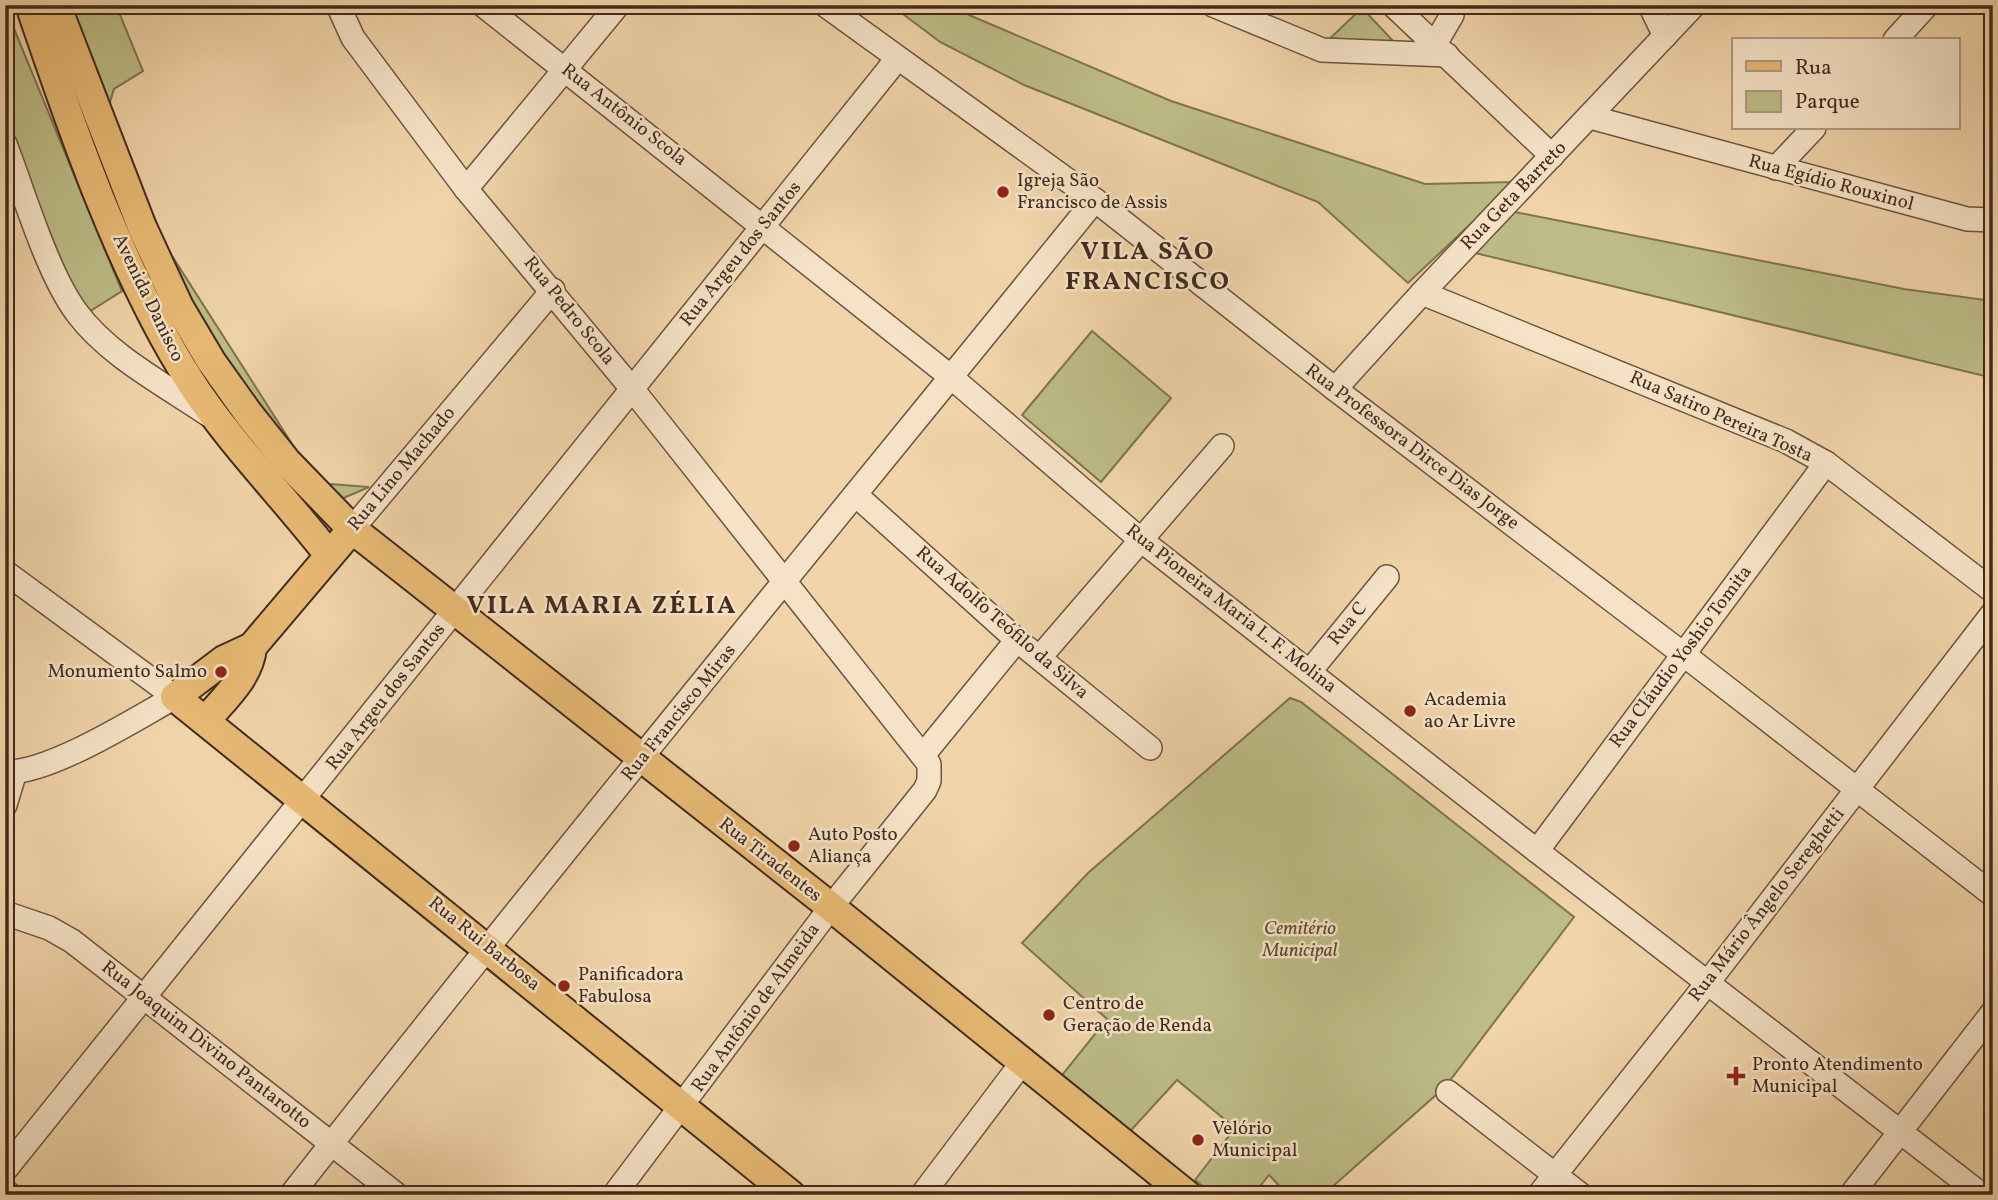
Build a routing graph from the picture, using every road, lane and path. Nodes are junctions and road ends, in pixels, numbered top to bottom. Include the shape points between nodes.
1 (30, 5) edge
2 (56, 5) edge
3 (338, 5) edge
4 (483, 5) edge
5 (618, 5) edge
6 (825, 5) edge
7 (1213, 5) edge
8 (1393, 5) edge
9 (1453, 5) edge
10 (1650, 5) edge
11 (1694, 5) edge
12 (1927, 5) edge
13 (1665, 36) junction
14 (1897, 38) edge
15 (1441, 50) junction
16 (897, 59) junction
17 (566, 69) junction
18 (1590, 117) junction
19 (1812, 130) edge
20 (5, 144) edge
21 (1552, 156) junction
22 (1776, 168) junction
23 (466, 189) junction
24 (1095, 200) junction
25 (1993, 220) edge
26 (764, 225) junction
27 (553, 290) junction
28 (1422, 293) junction
29 (951, 377) junction
30 (1335, 389) junction
31 (633, 390) junction
32 (218, 421) junction
33 (1222, 446) dead end
34 (1826, 463) junction
35 (857, 496) junction
36 (352, 529) junction
37 (1141, 540) junction
38 (329, 555) junction
39 (5, 572) edge
40 (1387, 577) dead end
41 (787, 582) junction
42 (1993, 591) edge
43 (453, 611) junction
44 (1993, 613) edge
45 (1017, 640) junction
46 (251, 647) junction
47 (1683, 654) junction
48 (1040, 657) junction
49 (1310, 671) junction
50 (175, 697) junction
51 (206, 720) junction
52 (1150, 748) dead end
53 (924, 754) junction
54 (642, 758) junction
55 (10, 772) edge
56 (1856, 790) junction
57 (305, 800) junction
58 (5, 805) edge
59 (1536, 851) junction
60 (1993, 895) edge
61 (831, 907) junction
62 (5, 913) edge
63 (487, 946) junction
64 (1709, 981) junction
65 (145, 998) junction
66 (1993, 1012) edge
67 (1021, 1064) junction
68 (1448, 1092) dead end
69 (683, 1106) junction
70 (1901, 1131) junction
71 (331, 1143) junction
72 (5, 1170) edge
73 (1555, 1174) junction
74 (5, 1191) edge
75 (10, 1195) edge
76 (291, 1195) edge
77 (397, 1195) edge
78 (614, 1195) edge
79 (792, 1195) edge
80 (922, 1195) edge
81 (1187, 1195) edge
82 (1539, 1195) edge
83 (1581, 1195) edge
84 (1851, 1195) edge
85 (1982, 1195) edge

1 - 32 main road, Avenida Danisco via 116,234 160,327
2 - 36 main road, Avenida Danisco via 142,227 180,307 248,413 287,462
3 - 23 street, Rua Pedro Scola via 353,38
4 - 17 street, Rua Antônio Scola
5 - 17 street
6 - 16 street, Rua Professora Dirce Dias Jorge
7 - 15 street via 1322,50
8 - 15 street
9 - 15 street
10 - 13 street
11 - 13 street, Rua Geta Barreto
12 - 14 street
13 - 18 street, Rua Geta Barreto
15 - 21 street
16 - 24 street, Rua Professora Dirce Dias Jorge
16 - 26 street, Rua Argeu dos Santos
17 - 23 street
17 - 26 street, Rua Antônio Scola
18 - 21 street, Rua Geta Barreto
18 - 22 street, Rua Egídio Rouxinol
19 - 22 street
20 - 32 street via 56,275 77,313 124,357
21 - 28 street, Rua Geta Barreto
22 - 25 street, Rua Egídio Rouxinol via 1967,219
23 - 27 street, Rua Pedro Scola
24 - 29 street, Rua Francisco Miras
24 - 30 street, Rua Professora Dirce Dias Jorge
26 - 29 street, Rua Pioneira Maria L. F. Molina
26 - 31 street, Rua Argeu dos Santos
27 - 31 street, Rua Pedro Scola
27 - 36 street, Rua Lino Machado
28 - 30 street, Rua Geta Barreto
28 - 34 street, Rua Satiro Pereira Tosta via 1773,436
29 - 35 street, Rua Francisco Miras
29 - 37 street, Rua Pioneira Maria L. F. Molina
30 - 47 street, Rua Professora Dirce Dias Jorge
31 - 41 street, Rua Pedro Scola
31 - 43 street, Rua Argeu dos Santos
32 - 38 main road, Avenida Danisco
33 - 37 street
34 - 42 street, Rua Satiro Pereira Tosta
34 - 47 street, Rua Cláudio Yoshio Tomita
35 - 41 street, Rua Francisco Miras
35 - 45 street, Rua Adolfo Teófilo da Silva
36 - 38 main road, Rua Lino Machado
36 - 43 main road, Rua Tiradentes
37 - 48 street
37 - 49 street, Rua Pioneira Maria L. F. Molina
38 - 46 main road, Rua Lino Machado
39 - 50 street
40 - 49 street, Rua C
41 - 53 street, Rua Pedro Scola
41 - 54 street, Rua Francisco Miras
43 - 54 main road, Rua Tiradentes
43 - 57 street, Rua Argeu dos Santos
44 - 56 street, Rua Mário Ângelo Sereghetti
45 - 48 street, Rua Adolfo Teófilo da Silva
45 - 53 street
46 - 50 main road, Rua Lino Machado via 224,660
46 - 51 main road, Rua Lino Machado via 241,678
47 - 56 street, Rua Professora Dirce Dias Jorge
47 - 59 street, Rua Cláudio Yoshio Tomita
48 - 52 street, Rua Adolfo Teófilo da Silva
49 - 59 street, Rua Pioneira Maria L. F. Molina
50 - 51 main road, Rua Rui Barbosa
50 - 55 street, Rua Lino Machado via 90,743 41,765
51 - 57 main road, Rua Rui Barbosa
53 - 61 street, Rua Antônio de Almeida via 930,772 925,790
54 - 61 main road, Rua Tiradentes
54 - 63 street, Rua Francisco Miras
55 - 58 street
56 - 60 street, Rua Professora Dirce Dias Jorge
56 - 64 street, Rua Mário Ângelo Sereghetti
57 - 63 main road, Rua Rui Barbosa
57 - 65 street, Rua Argeu dos Santos
59 - 64 street, Rua Pioneira Maria L. F. Molina
61 - 67 main road, Rua Tiradentes
61 - 69 street, Rua Antônio de Almeida
62 - 65 street, Rua Joaquim Divino Pantarotto via 72,941
63 - 69 main road, Rua Rui Barbosa
63 - 71 street, Rua Francisco Miras
64 - 70 street, Rua Pioneira Maria L. F. Molina
64 - 73 street, Rua Mário Ângelo Sereghetti
65 - 71 street, Rua Joaquim Divino Pantarotto
65 - 72 street, Rua Argeu dos Santos
66 - 70 street
67 - 80 street
67 - 81 main road, Rua Tiradentes
68 - 73 street
69 - 78 street, Rua Antônio de Almeida
69 - 79 main road, Rua Rui Barbosa
70 - 84 street
70 - 85 street, Rua Pioneira Maria L. F. Molina
71 - 76 street, Rua Francisco Miras
71 - 77 street, Rua Joaquim Divino Pantarotto
73 - 82 street, Rua Mário Ângelo Sereghetti
73 - 83 street
74 - 75 street

